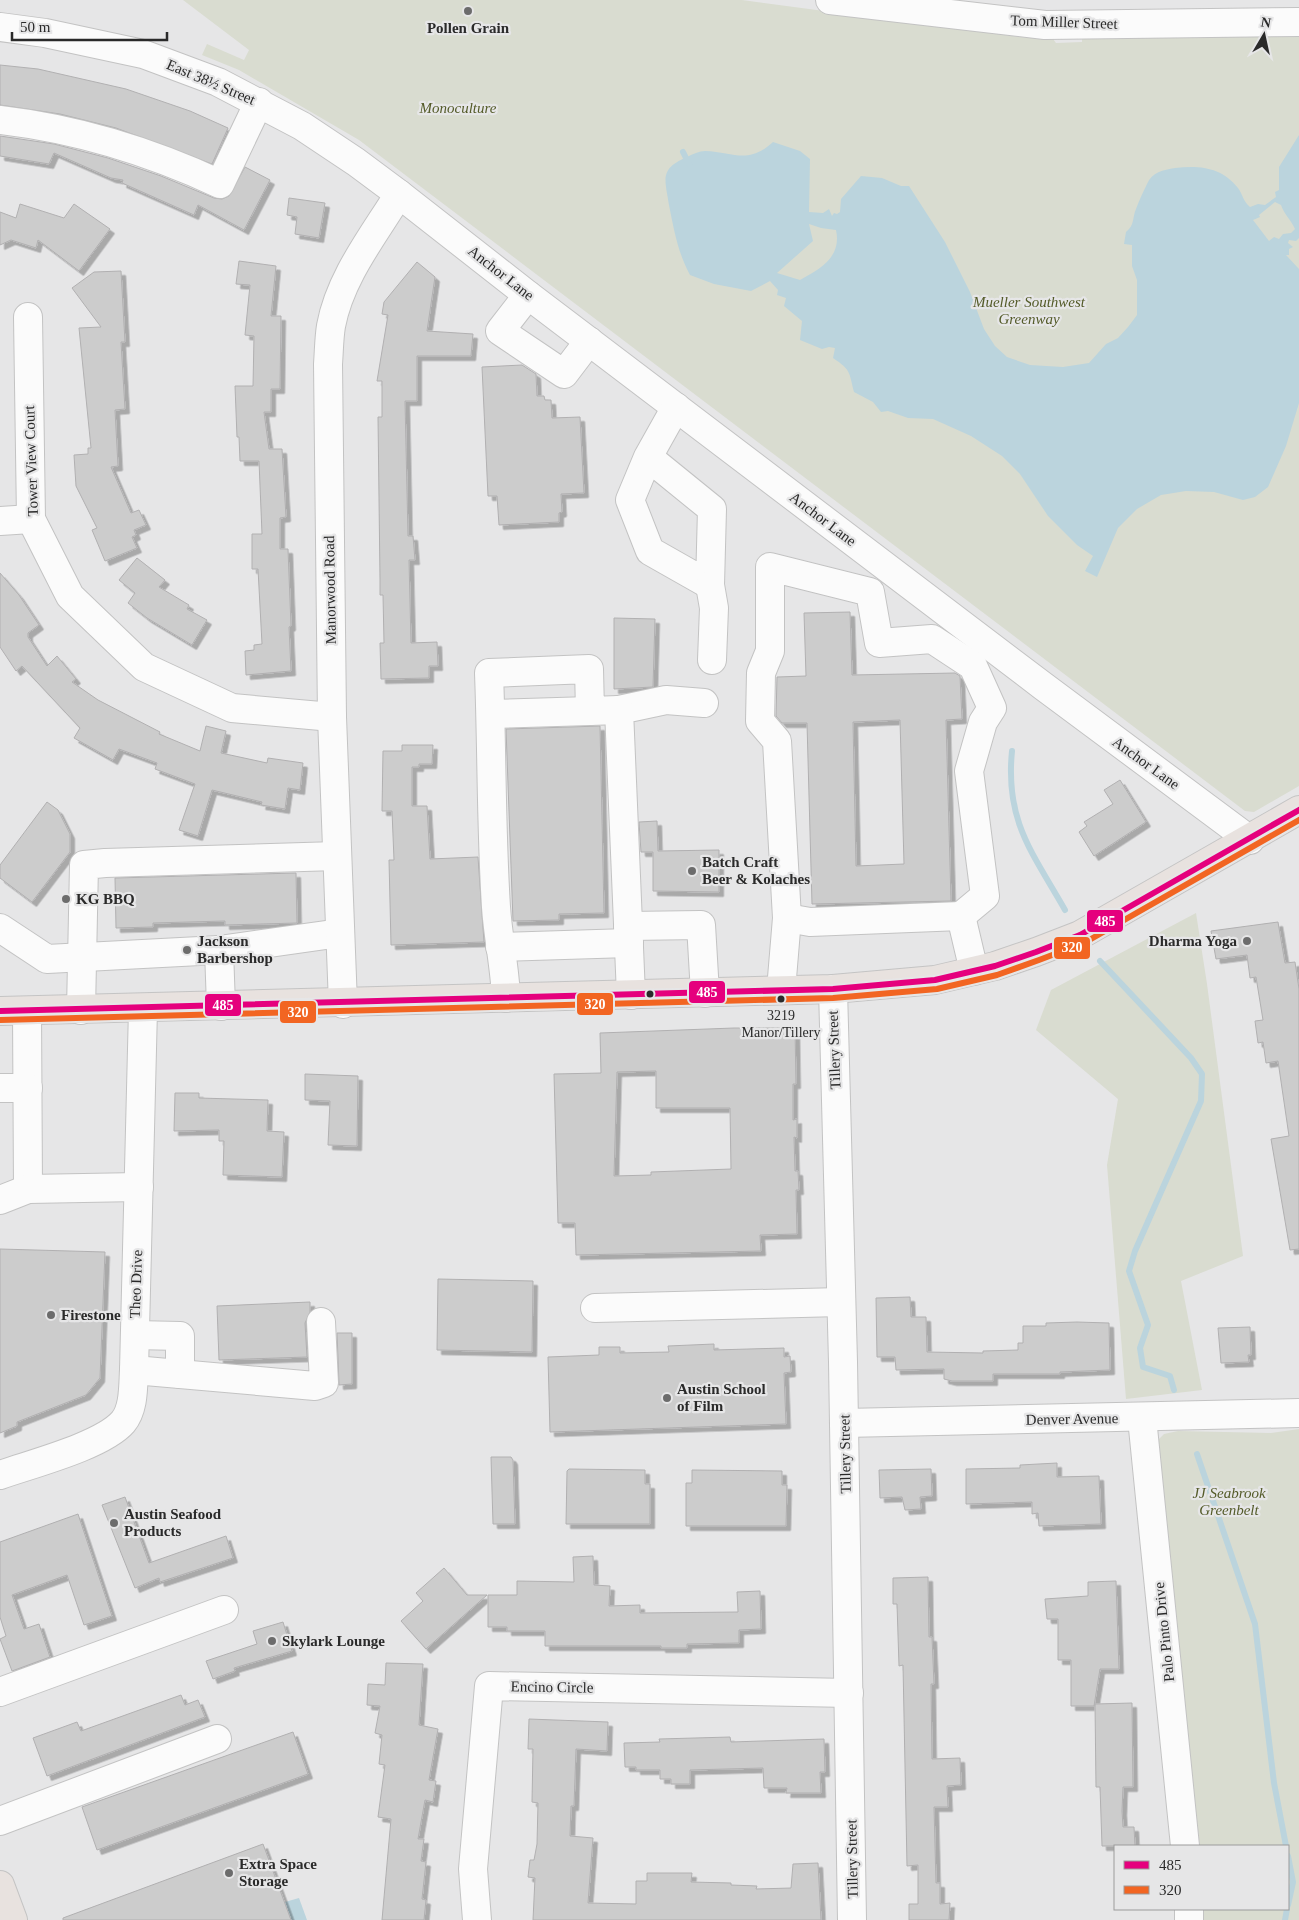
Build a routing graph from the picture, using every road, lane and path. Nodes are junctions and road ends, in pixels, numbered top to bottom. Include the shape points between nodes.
1 (830, 0) edge
2 (991, 10) edge
3 (1229, 11) edge
4 (1299, 22) edge
5 (0, 28) edge
6 (259, 102) junction
7 (0, 120) edge
8 (399, 194) junction
9 (528, 295) junction
10 (28, 317) dead end
11 (589, 341) junction
12 (676, 407) junction
13 (648, 457) junction
14 (31, 519) junction
15 (0, 521) edge
16 (710, 585) junction
17 (712, 660) dead end
18 (704, 703) dead end
19 (590, 710) junction
20 (619, 710) junction
21 (332, 717) junction
22 (491, 726) junction
23 (1299, 810) edge
24 (1250, 840) junction
25 (337, 856) junction
26 (961, 916) junction
27 (787, 918) junction
28 (0, 928) edge
29 (340, 933) junction
30 (628, 935) junction
31 (500, 947) junction
32 (219, 950) junction
33 (83, 955) junction
34 (974, 971) junction
35 (833, 989) junction
36 (781, 990) junction
37 (705, 992) junction
38 (631, 995) junction
39 (506, 998) junction
40 (343, 1004) junction
41 (222, 1006) junction
42 (143, 1009) junction
43 (81, 1010) junction
44 (27, 1011) junction
45 (0, 1012) edge
46 (0, 1088) edge
47 (28, 1088) junction
48 (139, 1188) junction
49 (28, 1189) junction
50 (0, 1200) edge
51 (842, 1302) junction
52 (595, 1308) dead end
53 (321, 1322) dead end
54 (135, 1335) junction
55 (134, 1370) junction
56 (180, 1374) junction
57 (1299, 1413) edge
58 (1142, 1418) junction
59 (844, 1423) junction
60 (0, 1475) edge
61 (224, 1610) dead end
62 (0, 1692) edge
63 (849, 1693) junction
64 (217, 1739) dead end
65 (0, 1821) edge
66 (1185, 1845) edge
67 (477, 1920) edge
68 (852, 1920) edge

1 - 2 street, Tom Miller Street
2 - 3 street, Tom Miller Street via 1045,25
3 - 4 street, Tom Miller Street
5 - 6 street, East 38½ Street via 45,33 143,54 218,82
6 - 7 street via 220,184 116,143 59,129
6 - 8 street, East 38½ Street via 318,136
8 - 9 street, Anchor Lane
8 - 21 street, Manorwood Road via 356,262 340,294 331,325 328,364
9 - 11 street, Anchor Lane
9 - 11 street via 500,331 564,374
10 - 14 street, Tower View Court
11 - 12 street, Anchor Lane
12 - 13 street
12 - 24 street, Anchor Lane
13 - 16 street via 712,509
13 - 16 street via 630,500 650,551
14 - 15 street
14 - 21 street, Tower View Court via 70,596 144,667 232,708
16 - 17 street via 714,608
18 - 20 street via 666,700
19 - 20 street
19 - 22 street
19 - 22 street via 589,670 490,674
20 - 30 street
21 - 25 street, Manorwood Road
22 - 31 street
23 - 24 main road
24 - 34 main road via 1080,935
25 - 29 street, Manorwood Road
25 - 33 street via 84,866
26 - 27 street via 810,922
26 - 27 street via 985,896 969,770 983,722 992,708 973,666 932,639 879,643 870,592 770,567 770,651 761,673 760,722 777,741
26 - 34 street
27 - 36 street
28 - 33 street via 47,959
29 - 32 street
29 - 40 street, Manorwood Road
30 - 31 street
30 - 37 street via 701,925
30 - 38 street
31 - 39 street via 505,968
32 - 33 street
32 - 41 street
33 - 43 street
34 - 35 main road via 935,980
35 - 36 main road
35 - 51 street, Tillery Street
36 - 37 main road
37 - 38 main road
38 - 39 main road
39 - 40 main road
40 - 41 main road
41 - 42 main road
42 - 43 main road
42 - 48 street, Theo Drive
43 - 44 main road
44 - 45 main road
44 - 47 street
46 - 47 street
47 - 49 street
48 - 49 street
48 - 54 street, Theo Drive
49 - 50 street
51 - 52 street
51 - 59 street, Tillery Street
53 - 56 street via 324,1382 315,1386
54 - 55 street, Theo Drive
54 - 56 street via 180,1336
55 - 56 street
55 - 60 street, Theo Drive via 130,1408 123,1422 107,1435
57 - 58 street, Denver Avenue
58 - 59 street, Denver Avenue
58 - 66 street, Palo Pinto Drive
59 - 63 street, Tillery Street
61 - 62 street
63 - 67 street, Encino Circle via 489,1686 473,1869
63 - 68 street, Tillery Street
64 - 65 street

